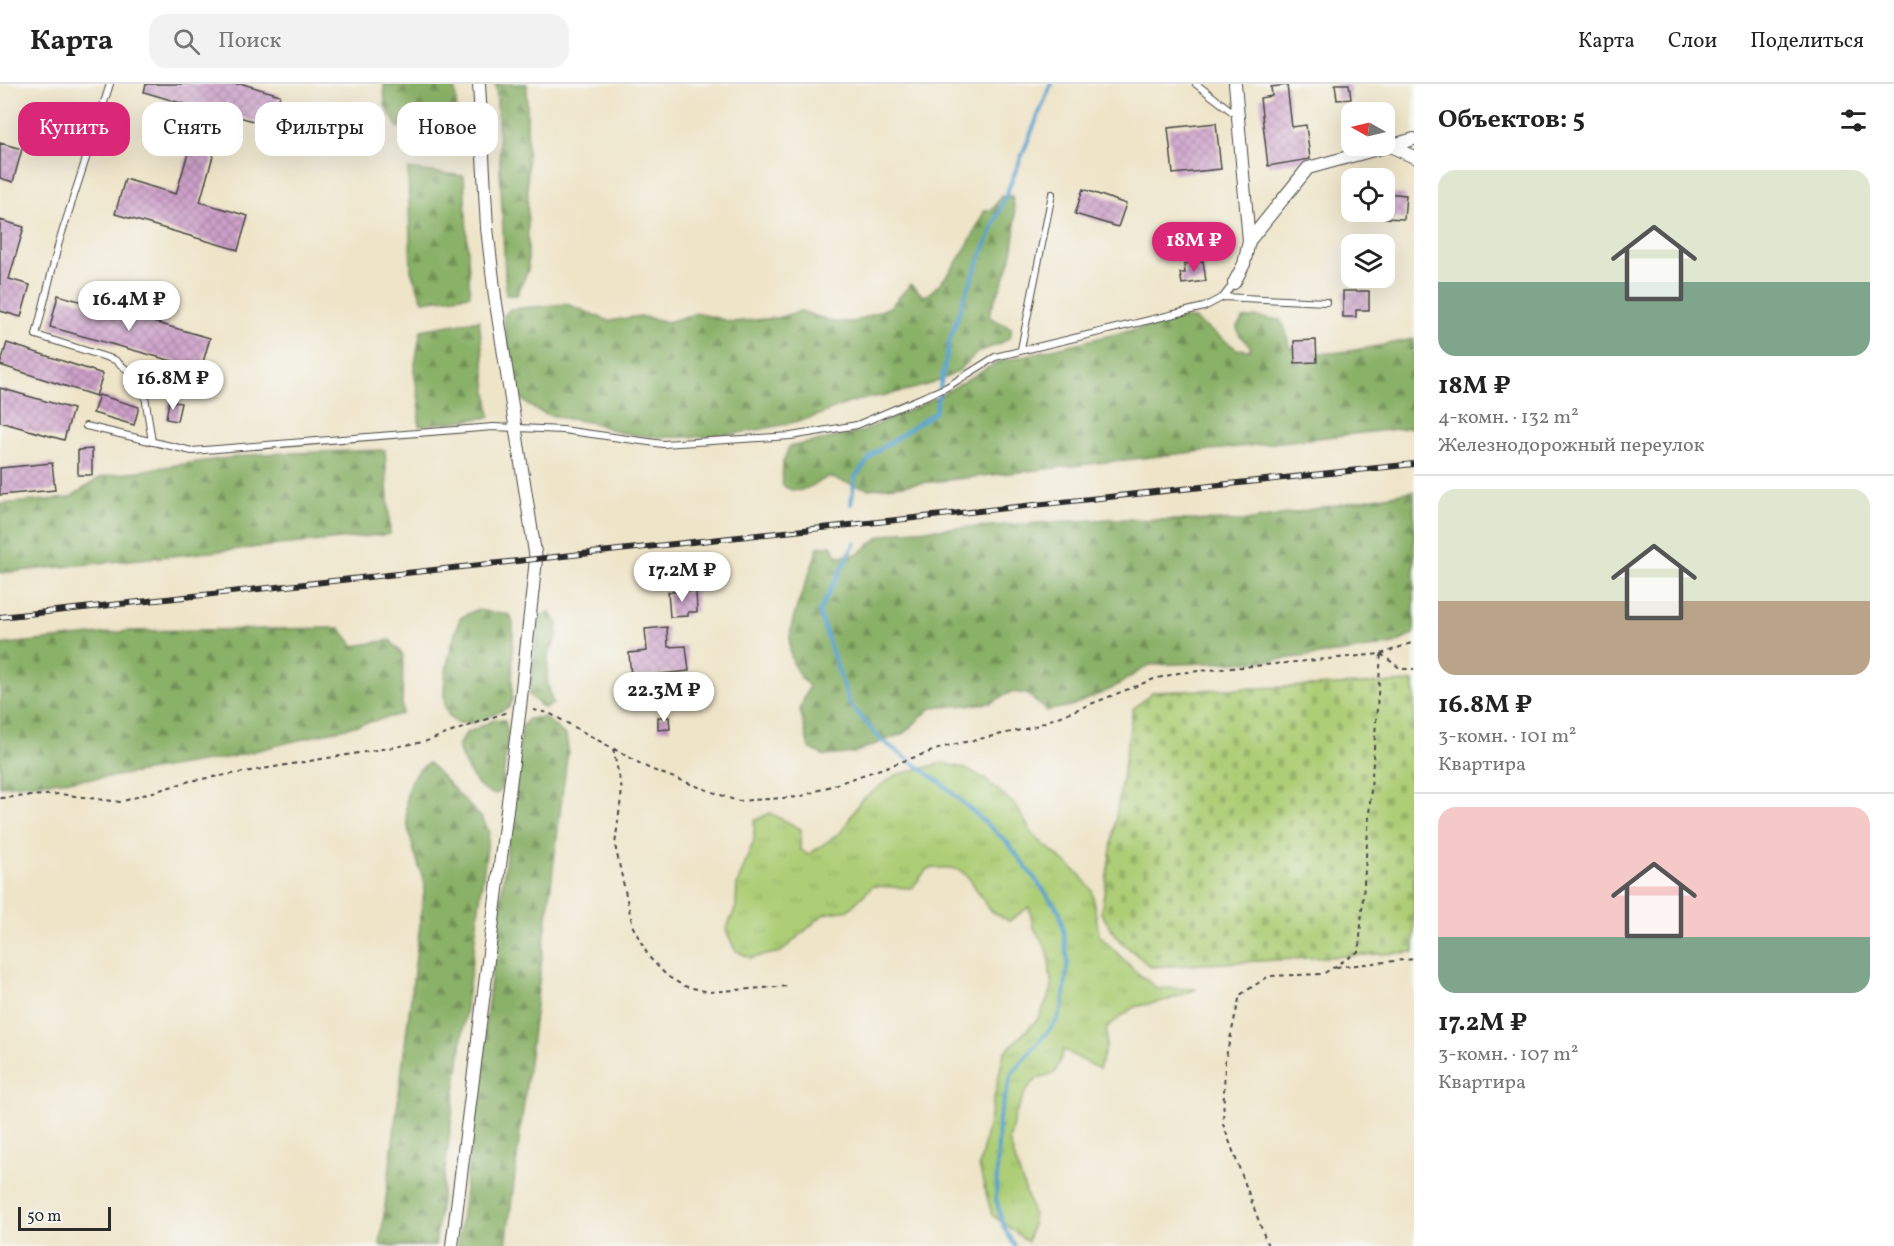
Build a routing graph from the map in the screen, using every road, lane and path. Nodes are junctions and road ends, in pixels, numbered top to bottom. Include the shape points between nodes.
1 (110, 84) edge
2 (479, 84) edge
3 (1196, 84) edge
4 (1235, 84) edge
5 (1238, 117) junction
6 (1414, 139) edge
7 (1395, 144) edge
8 (1395, 149) edge
9 (1352, 156) edge
10 (1414, 157) edge
11 (1052, 194) dead end
12 (1249, 241) junction
13 (1234, 283) joint
14 (1223, 297) junction
15 (1326, 302) dead end
16 (1021, 349) junction
17 (86, 426) dead end
18 (518, 429) junction
19 (152, 442) junction
20 (1414, 642) edge
21 (1381, 654) junction
22 (1414, 669) edge
23 (520, 707) junction
24 (613, 749) junction
25 (0, 798) edge
26 (1414, 959) edge
27 (1333, 967) junction
28 (790, 986) dead end
29 (452, 1246) edge
30 (1268, 1246) edge

1 - 19 lane via 59,242 36,335 115,360 143,383
2 - 18 street via 487,228
3 - 5 lane
4 - 5 street
5 - 12 street
6 - 7 street
8 - 10 street
9 - 12 street via 1308,168
11 - 16 lane
12 - 13 street via 1244,264
13 - 14 lane
14 - 15 lane
14 - 16 lane via 1204,307
16 - 18 lane via 995,357 947,387 857,425 791,436 663,444 563,430
17 - 19 lane
18 - 19 lane via 493,427 369,435 192,451
18 - 23 street via 536,559
20 - 21 path
21 - 22 path via 1401,669
21 - 24 path via 1178,673 1030,728 947,746 799,797 737,801 650,769
21 - 27 path via 1359,951
23 - 24 path via 549,713
23 - 25 path via 424,742 190,781 120,802 60,794
23 - 29 street
24 - 28 path via 622,790 615,846 633,927 649,957 667,976 684,986 709,992
26 - 27 path
27 - 30 path via 1323,974 1269,976 1240,995 1225,1061 1223,1124

